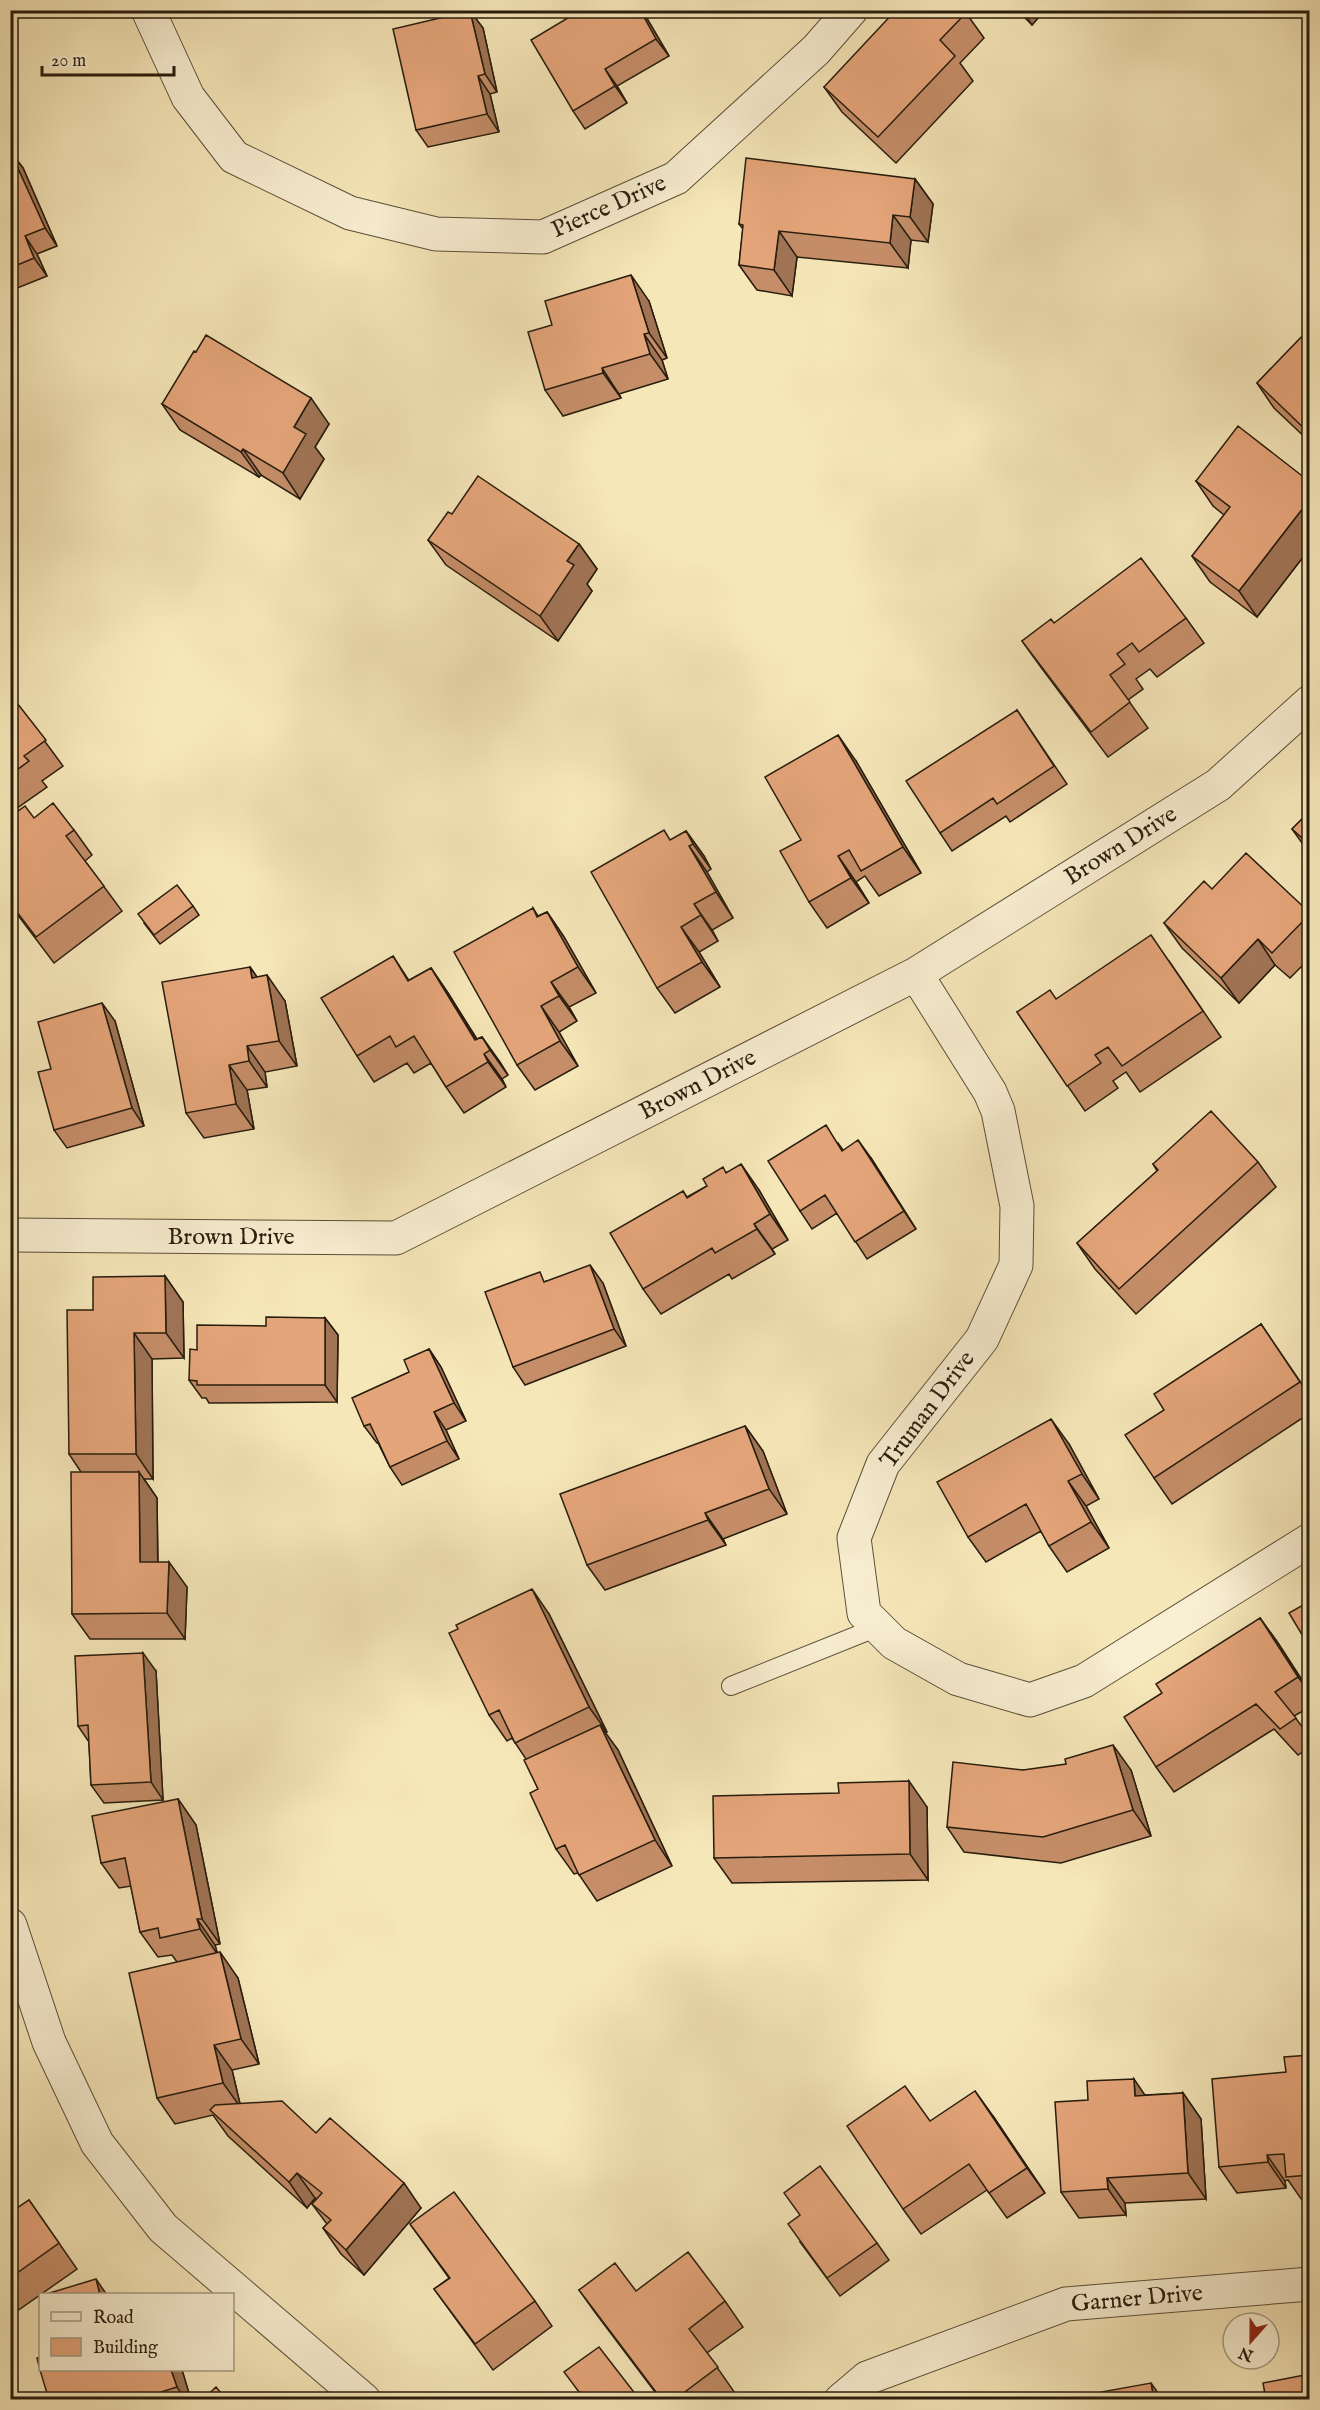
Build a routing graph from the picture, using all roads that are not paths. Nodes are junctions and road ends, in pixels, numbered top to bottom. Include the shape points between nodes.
1 (148, 10) edge
2 (851, 10) edge
3 (1310, 702) edge
4 (916, 974) junction
5 (10, 1235) edge
6 (1310, 1540) edge
7 (878, 1627) junction
8 (731, 1686) dead end
9 (10, 1925) edge
10 (1310, 2284) edge
11 (364, 2400) edge
12 (841, 2400) edge

1 - 2 street, Pierce Drive via 188,96 234,157 350,213 436,234 543,237 676,178 816,50
3 - 4 street, Brown Drive via 1218,785
4 - 5 street, Brown Drive via 396,1239
4 - 7 street, Truman Drive via 998,1110 1017,1206 1016,1265 982,1339 883,1464 854,1538 864,1613
6 - 7 street, Truman Drive via 1084,1681 1030,1700 958,1679 894,1642
7 - 8 lane
9 - 11 street via 49,2042 97,2143 163,2228
10 - 12 street, Garner Drive via 1066,2304 867,2378

